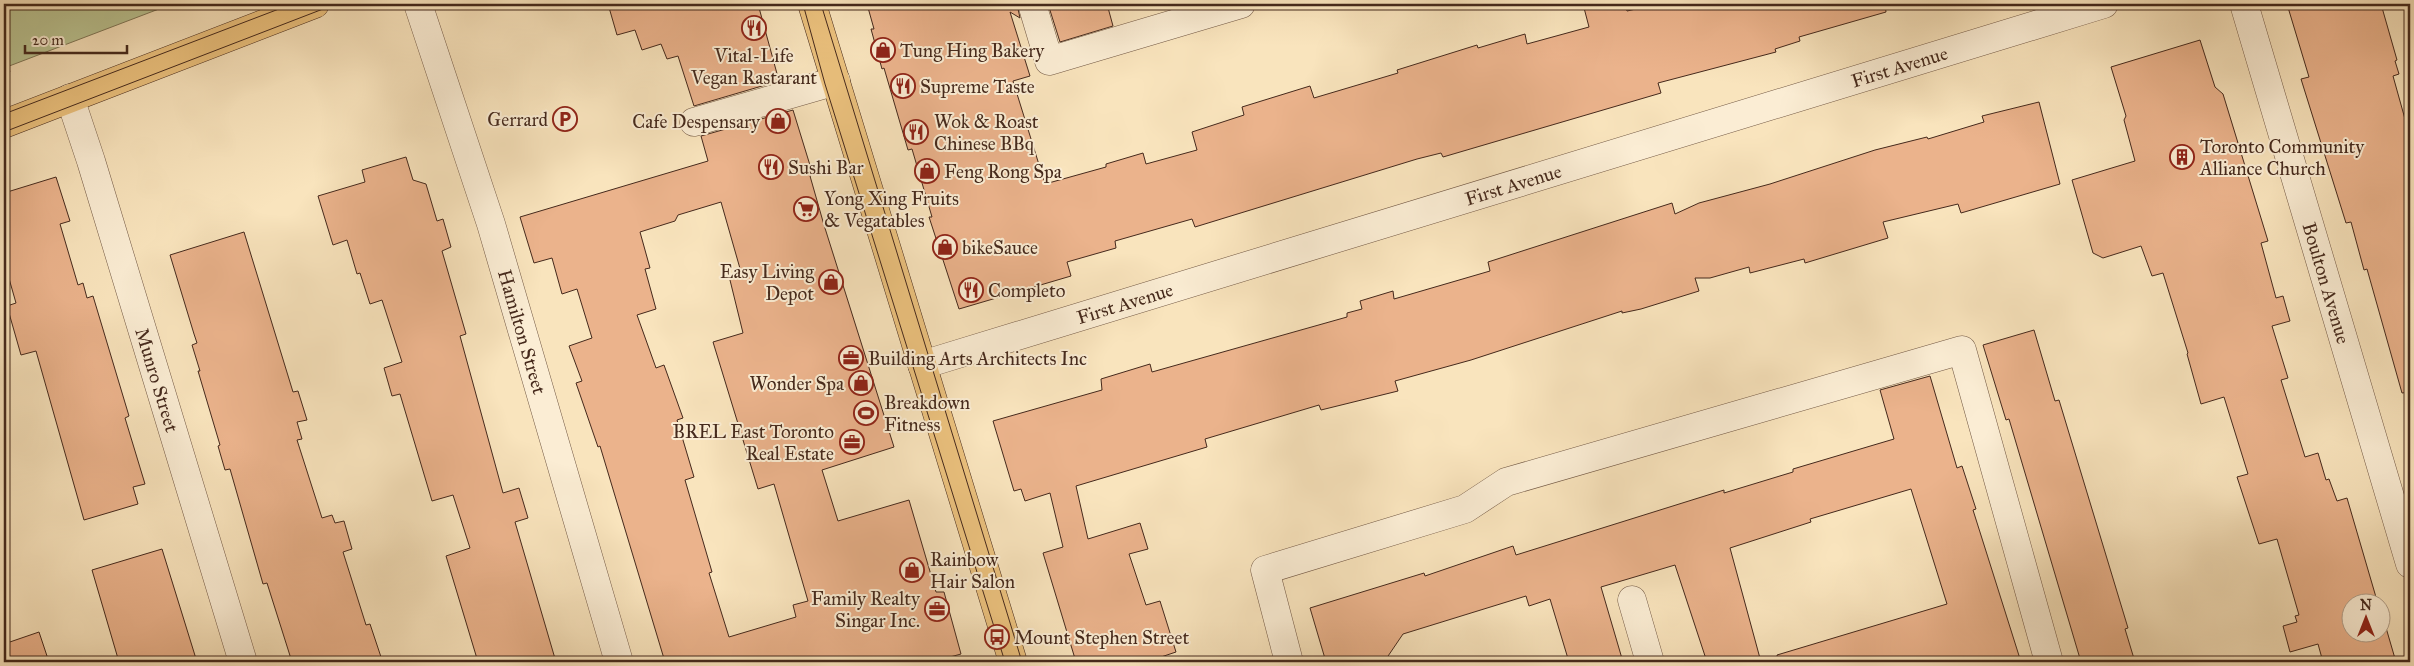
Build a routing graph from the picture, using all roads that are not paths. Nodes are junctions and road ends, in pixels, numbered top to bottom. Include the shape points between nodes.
1 (315, 4) edge
2 (418, 4) edge
3 (812, 4) edge
4 (1032, 4) edge
5 (1241, 4) edge
6 (2104, 4) edge
7 (2244, 4) edge
8 (836, 81) junction
9 (70, 98) junction
10 (694, 122) dead end
11 (4, 124) edge
12 (922, 365) junction
13 (2410, 564) edge
14 (1632, 600) dead end
15 (243, 662) edge
16 (619, 662) edge
17 (1013, 662) edge
18 (1289, 662) edge
19 (1650, 662) edge
20 (2049, 662) edge

1 - 9 main road
2 - 16 street, Hamilton Street via 491,224
3 - 8 main road
4 - 5 street via 1049,61
6 - 12 street, First Avenue
7 - 13 street, Boulton Avenue
8 - 10 street
8 - 12 main road
9 - 11 main road
9 - 15 street, Munro Street
12 - 17 main road
14 - 19 street
18 - 20 street via 1265,570 1465,509 1506,482 1962,350

